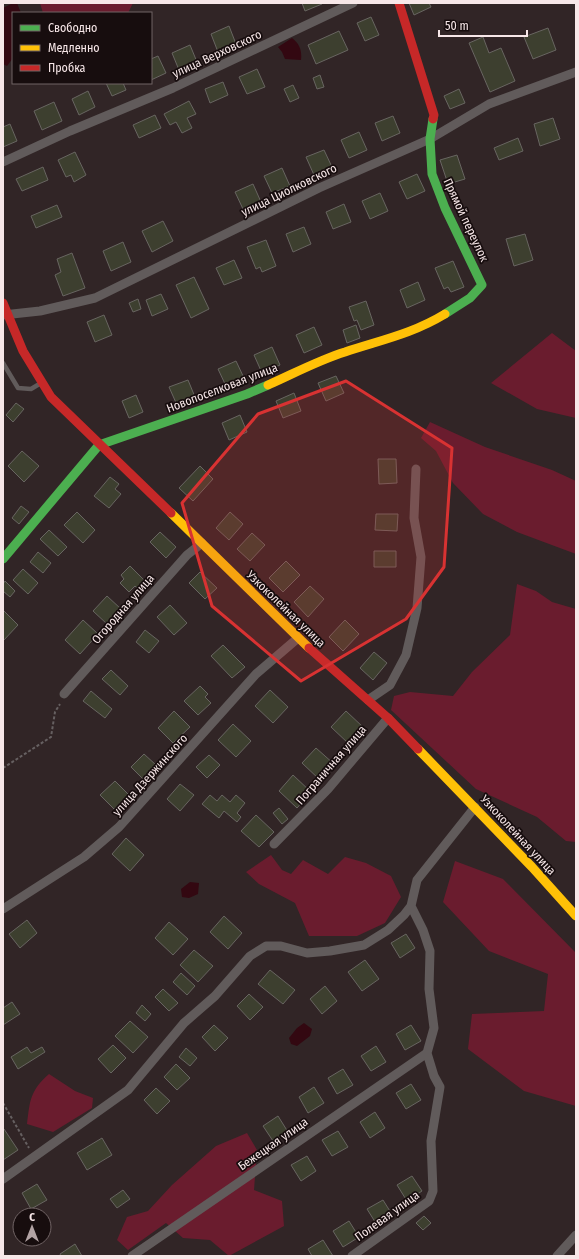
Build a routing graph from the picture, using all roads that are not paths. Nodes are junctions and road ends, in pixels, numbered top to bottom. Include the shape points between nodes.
1 (353, 3) edge
2 (399, 3) edge
3 (576, 72) edge
4 (430, 138) junction
5 (3, 162) edge
6 (482, 285) joint
7 (3, 303) edge
8 (5, 314) edge
9 (3, 363) edge
10 (42, 382) junction
11 (99, 445) junction
12 (416, 469) dead end
13 (202, 543) junction
14 (3, 559) edge
15 (298, 638) junction
16 (64, 694) road end
17 (368, 700) junction
18 (388, 718) junction
19 (475, 807) junction
20 (274, 844) dead end
21 (411, 906) junction
22 (3, 910) edge
23 (576, 916) edge
24 (426, 1053) junction
25 (3, 1179) edge
26 (576, 1235) edge
27 (132, 1256) edge
28 (352, 1256) edge
29 (557, 1256) edge

1 - 5 street, улица Верховского via 173,88
2 - 4 street, Прямой переулок via 434,115
3 - 4 street, улица Циолковского via 490,104
4 - 6 street, Прямой переулок via 432,174 445,208
4 - 8 street, улица Циолковского via 319,188 95,298 40,311
6 - 11 street, Новопоселковая улица via 470,298 425,326 388,340 344,352 247,394
7 - 8 street, Узкоколейная улица
8 - 10 street, Узкоколейная улица
9 - 10 lane via 18,388 31,389
10 - 11 street, Узкоколейная улица via 51,397
11 - 13 street, Узкоколейная улица
11 - 14 street
12 - 17 street via 414,518 421,557 415,615 406,655 390,685
13 - 15 street, Узкоколейная улица
13 - 16 street, Огородная улица via 187,555
15 - 17 street, Узкоколейная улица
15 - 22 street, улица Дзержинского via 256,674 119,827 84,857
17 - 18 street, Узкоколейная улица
18 - 19 street, Узкоколейная улица
18 - 20 street, Пограничная улица via 328,789
19 - 21 street via 417,880
19 - 23 street, Узкоколейная улица
21 - 24 street via 430,951 429,989 434,1028
21 - 25 street via 388,930 364,945 307,953 281,946 266,946 250,956 215,996 184,1023 128,1090
24 - 27 street, Бежецкая улица
24 - 28 street, Полевая улица via 440,1087 431,1141 433,1191 429,1201
26 - 29 street

